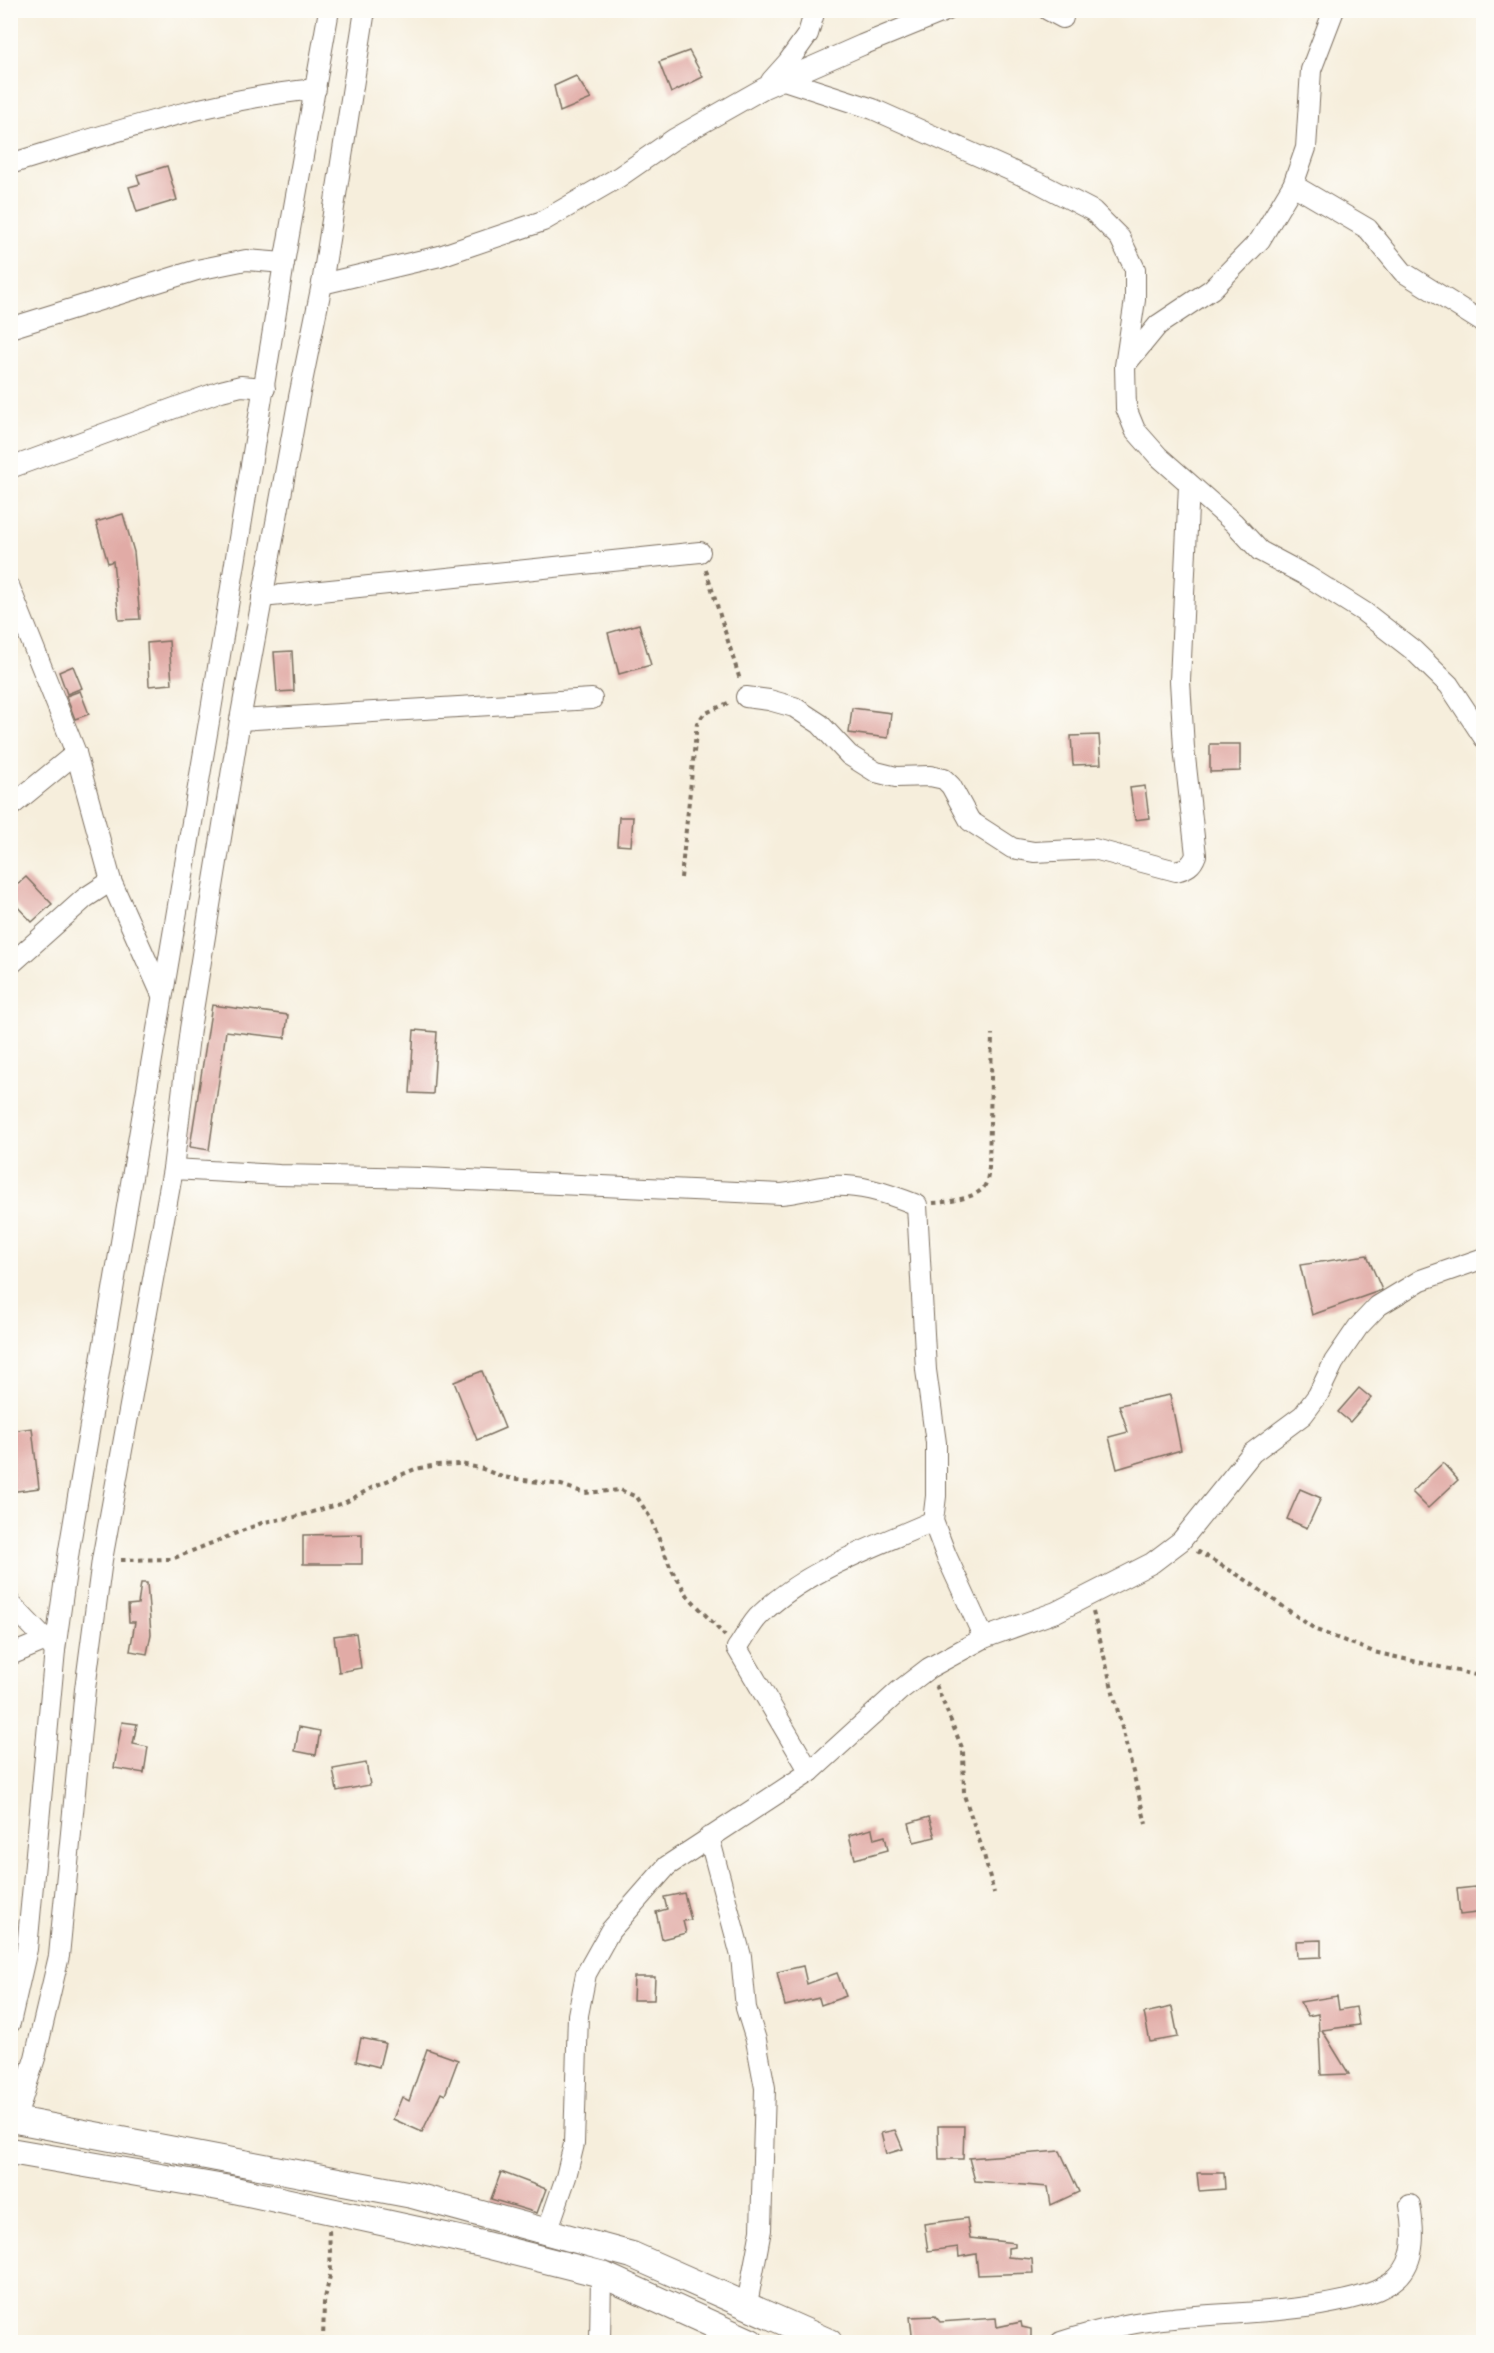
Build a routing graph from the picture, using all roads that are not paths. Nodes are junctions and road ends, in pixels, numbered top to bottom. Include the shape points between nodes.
1 (329, 10) edge
2 (365, 10) edge
3 (815, 10) edge
4 (948, 10) edge
5 (1334, 10) edge
6 (784, 80) junction
7 (764, 88) junction
8 (316, 89) junction
9 (10, 164) edge
10 (1293, 185) junction
11 (284, 263) junction
12 (322, 284) junction
13 (1484, 323) edge
14 (10, 328) edge
15 (1125, 366) junction
16 (265, 388) junction
17 (10, 468) edge
18 (1189, 485) junction
19 (700, 552) road end
20 (10, 588) edge
21 (262, 597) junction
22 (746, 697) road end
23 (592, 699) dead end
24 (240, 720) junction
25 (1484, 738) edge
26 (76, 753) junction
27 (10, 807) edge
28 (111, 881) junction
29 (10, 965) edge
30 (162, 995) junction
31 (173, 1169) junction
32 (1484, 1258) edge
33 (933, 1521) junction
34 (10, 1603) edge
35 (984, 1638) junction
36 (51, 1645) junction
37 (10, 1655) edge
38 (810, 1772) junction
39 (709, 1837) junction
40 (10, 2023) edge
41 (12, 2124) edge
42 (10, 2151) edge
43 (1410, 2205) dead end
44 (547, 2232) junction
45 (602, 2274) junction
46 (747, 2304) junction
47 (600, 2343) edge
48 (751, 2343) edge
49 (829, 2343) edge
50 (1061, 2343) edge

1 - 8 street
2 - 12 street
3 - 7 street via 808,34
4 - 6 street
5 - 10 street via 1311,70 1306,148
6 - 7 street
6 - 15 street via 873,109 1093,211 1120,238 1135,269 1135,300
7 - 12 street via 543,221 440,256
8 - 9 street via 273,93 193,110
8 - 11 street
10 - 13 street via 1368,229 1403,272
10 - 15 street via 1260,240 1212,290 1158,325
11 - 14 street via 246,260 197,270
11 - 16 street
12 - 21 street
15 - 18 street via 1126,408 1135,430
16 - 17 street via 241,386 221,391
16 - 30 street
18 - 22 street via 1180,681 1196,855 1192,865 1185,869 1176,871 1094,849 1034,852 1012,848 970,821 944,779 876,772 849,755 820,724 794,707
18 - 25 street via 1260,551 1364,612 1413,650 1449,685
19 - 21 street
20 - 26 street
21 - 24 street
23 - 24 street
24 - 31 street via 190,1029
26 - 27 street
26 - 28 street
28 - 29 street via 85,898
28 - 30 street
30 - 36 street
31 - 33 street via 781,1194 853,1186 917,1204 926,1370 936,1443
31 - 41 street via 102,1560 58,1956 35,2058
32 - 35 street via 1421,1280 1378,1306 1358,1327 1303,1415 1252,1453 1181,1541 1152,1563 1087,1597
33 - 35 street
33 - 38 street via 844,1560 786,1592 759,1616 737,1648
34 - 36 street
35 - 38 street via 929,1668 899,1691
36 - 37 street
36 - 40 street via 27,1949
38 - 39 street
39 - 44 street via 667,1866 610,1931 586,1974 578,2015 574,2144
39 - 46 street via 741,1956 746,2008 765,2088 761,2230
41 - 44 main road via 412,2195
42 - 45 main road via 230,2189
43 - 50 street via 1414,2230 1410,2256 1398,2277 1374,2293 1315,2306 1170,2318 1082,2335
44 - 46 main road via 632,2255
45 - 47 street
45 - 48 main road
46 - 49 main road

